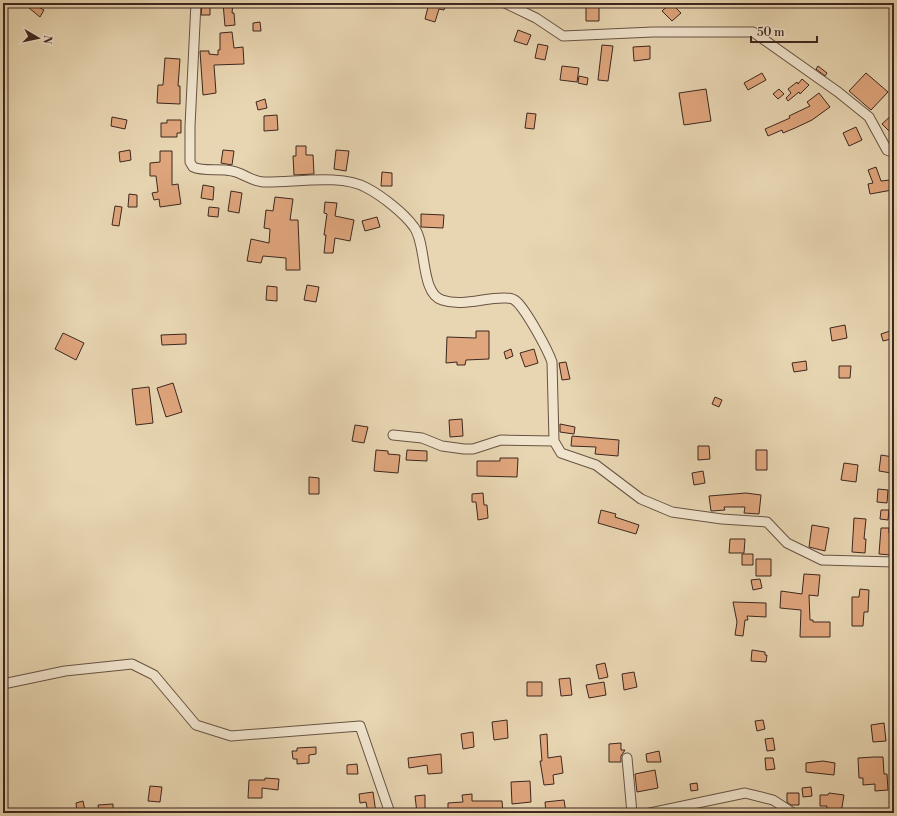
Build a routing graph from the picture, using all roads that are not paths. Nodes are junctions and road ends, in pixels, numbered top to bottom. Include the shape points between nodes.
1 (196, 3) edge
2 (505, 3) edge
3 (894, 153) edge
4 (393, 435) dead end
5 (554, 441) junction
6 (894, 562) edge
7 (3, 684) edge
8 (627, 758) dead end
9 (390, 813) edge
10 (632, 813) edge
11 (650, 813) edge
12 (793, 813) edge

1 - 5 street via 190,126 190,162 193,167 232,171 262,182 353,181 383,199 406,218 416,231 430,287 436,297 456,302 506,298 512,299 520,306 548,350 552,362
2 - 3 street via 536,18 563,36 652,32 753,32 869,117 886,150
4 - 5 street via 422,438 442,446 464,449 473,449 501,440
5 - 6 street via 562,452 596,466 641,499 672,512 767,522 787,543 822,560
7 - 9 street via 65,671 132,664 154,675 196,725 231,736 360,726
8 - 10 street
11 - 12 street via 745,793 773,800

